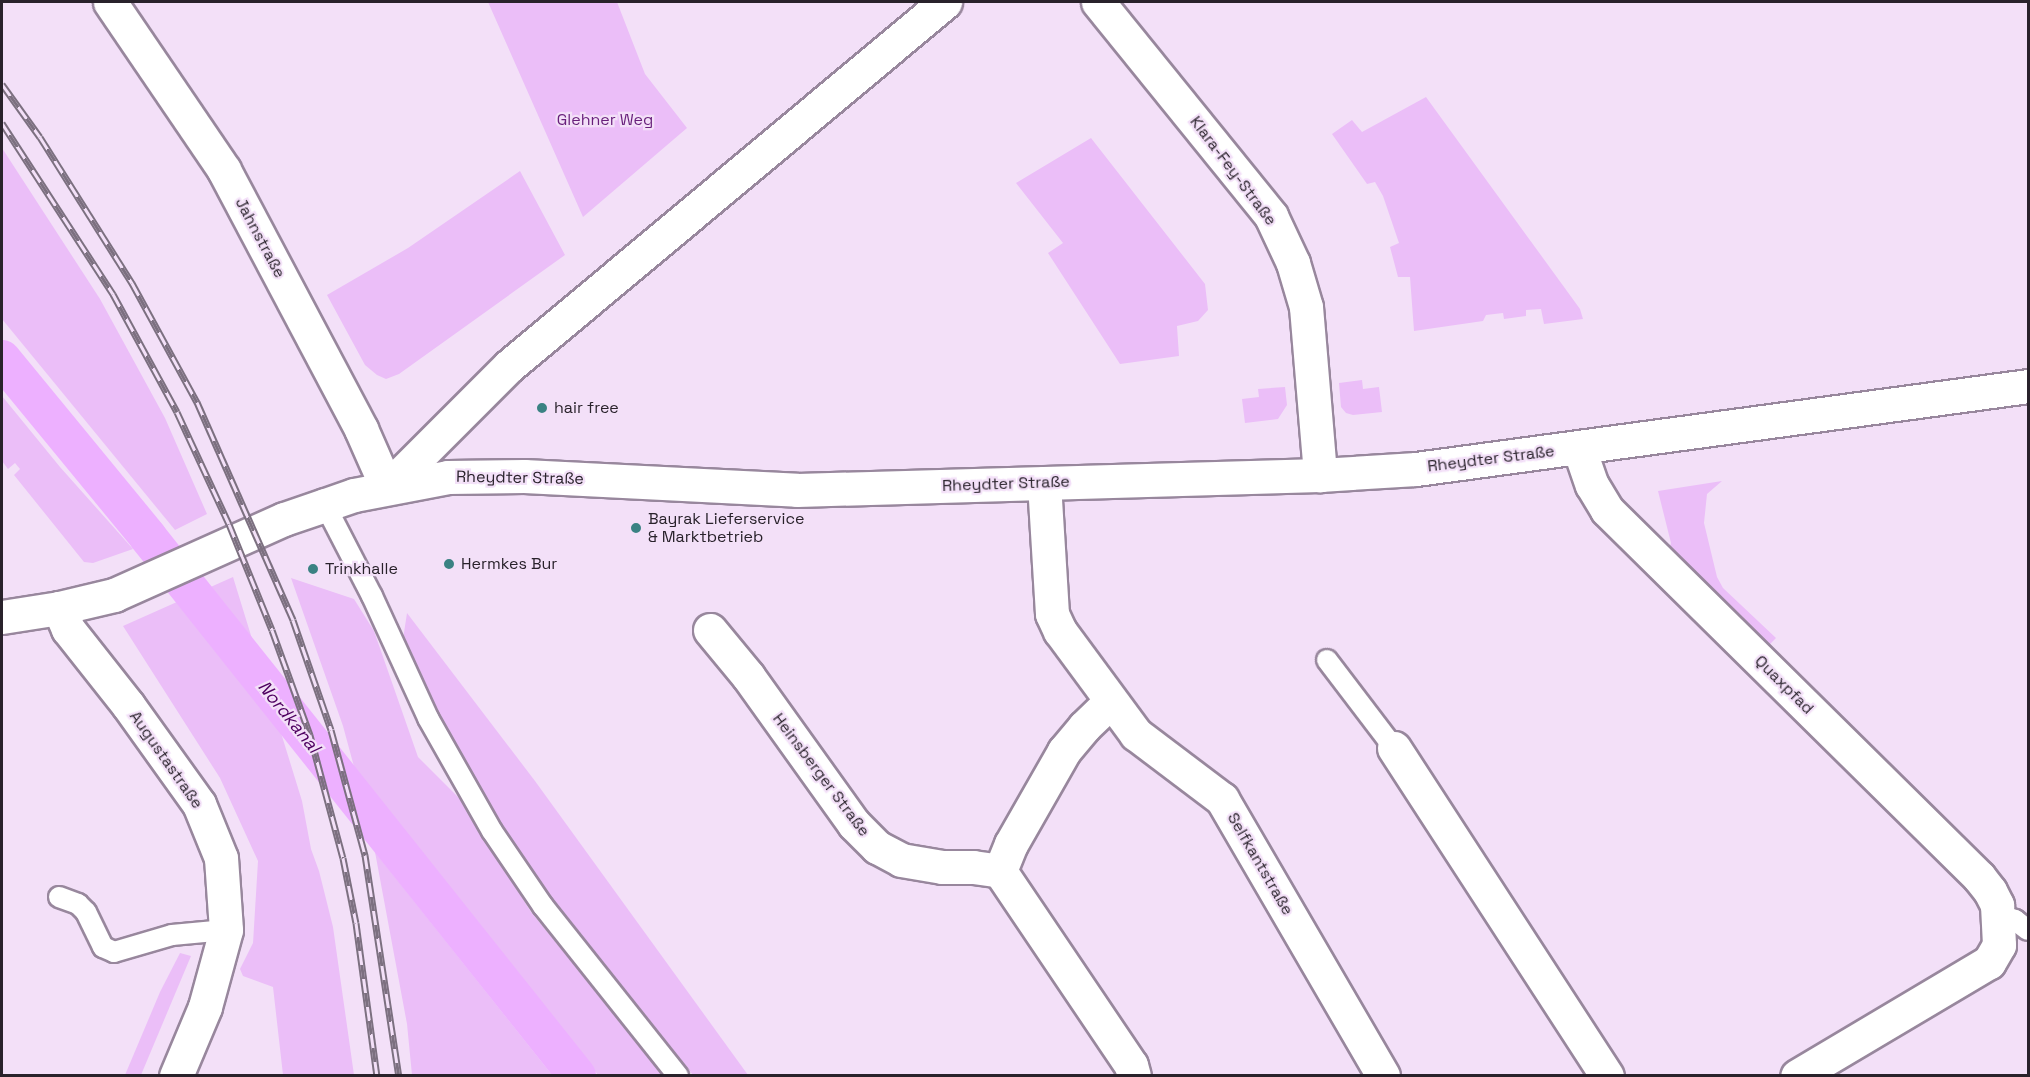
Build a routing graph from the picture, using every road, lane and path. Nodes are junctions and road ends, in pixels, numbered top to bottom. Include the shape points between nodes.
1 (110, 2) edge
2 (945, 2) edge
3 (1098, 2) edge
4 (2028, 386) edge
5 (1579, 448) junction
6 (1320, 475) junction
7 (1044, 483) junction
8 (387, 488) junction
9 (325, 505) junction
10 (59, 608) junction
11 (2, 617) edge
12 (710, 630) dead end
13 (1327, 660) dead end
14 (1111, 701) junction
15 (1394, 748) joint
16 (1000, 871) junction
17 (59, 897) dead end
18 (2000, 915) junction
19 (226, 930) junction
20 (2028, 930) edge
21 (176, 1076) edge
22 (678, 1076) edge
23 (1134, 1076) edge
24 (1383, 1076) edge
25 (1607, 1076) edge
26 (1797, 1076) edge

1 - 8 street, Jahnstraße via 224,170 361,429
2 - 8 street via 509,366
3 - 6 street, Klara-Fey-Straße via 1271,216 1293,263 1306,307
4 - 5 street, Rheydter Straße
5 - 6 street, Rheydter Straße via 1416,469
5 - 18 street, Quaxpfad via 1592,485 1607,510 1979,877
6 - 7 street, Rheydter Straße
7 - 8 street, Rheydter Straße via 797,490 524,476 448,477
7 - 14 street, Selfkantstraße via 1053,614 1060,631
8 - 9 street, Rheydter Straße
9 - 10 street, Rheydter Straße via 130,588
9 - 22 lane via 428,718 492,831 543,906
10 - 11 street, Rheydter Straße
10 - 19 street, Augustastraße via 68,629 199,804 220,858
12 - 16 street, Heinsberger Straße via 748,676 854,824 877,847 901,860
13 - 15 lane
14 - 16 street via 1064,751
14 - 24 street, Selfkantstraße via 1136,734 1222,799
15 - 25 street
16 - 23 street via 1131,1065
17 - 19 lane via 78,904 86,912 102,947 114,951 172,935
18 - 20 lane
18 - 26 street, Quaxpfad via 1999,945 1989,962
19 - 21 street, Augustastraße via 205,1007

